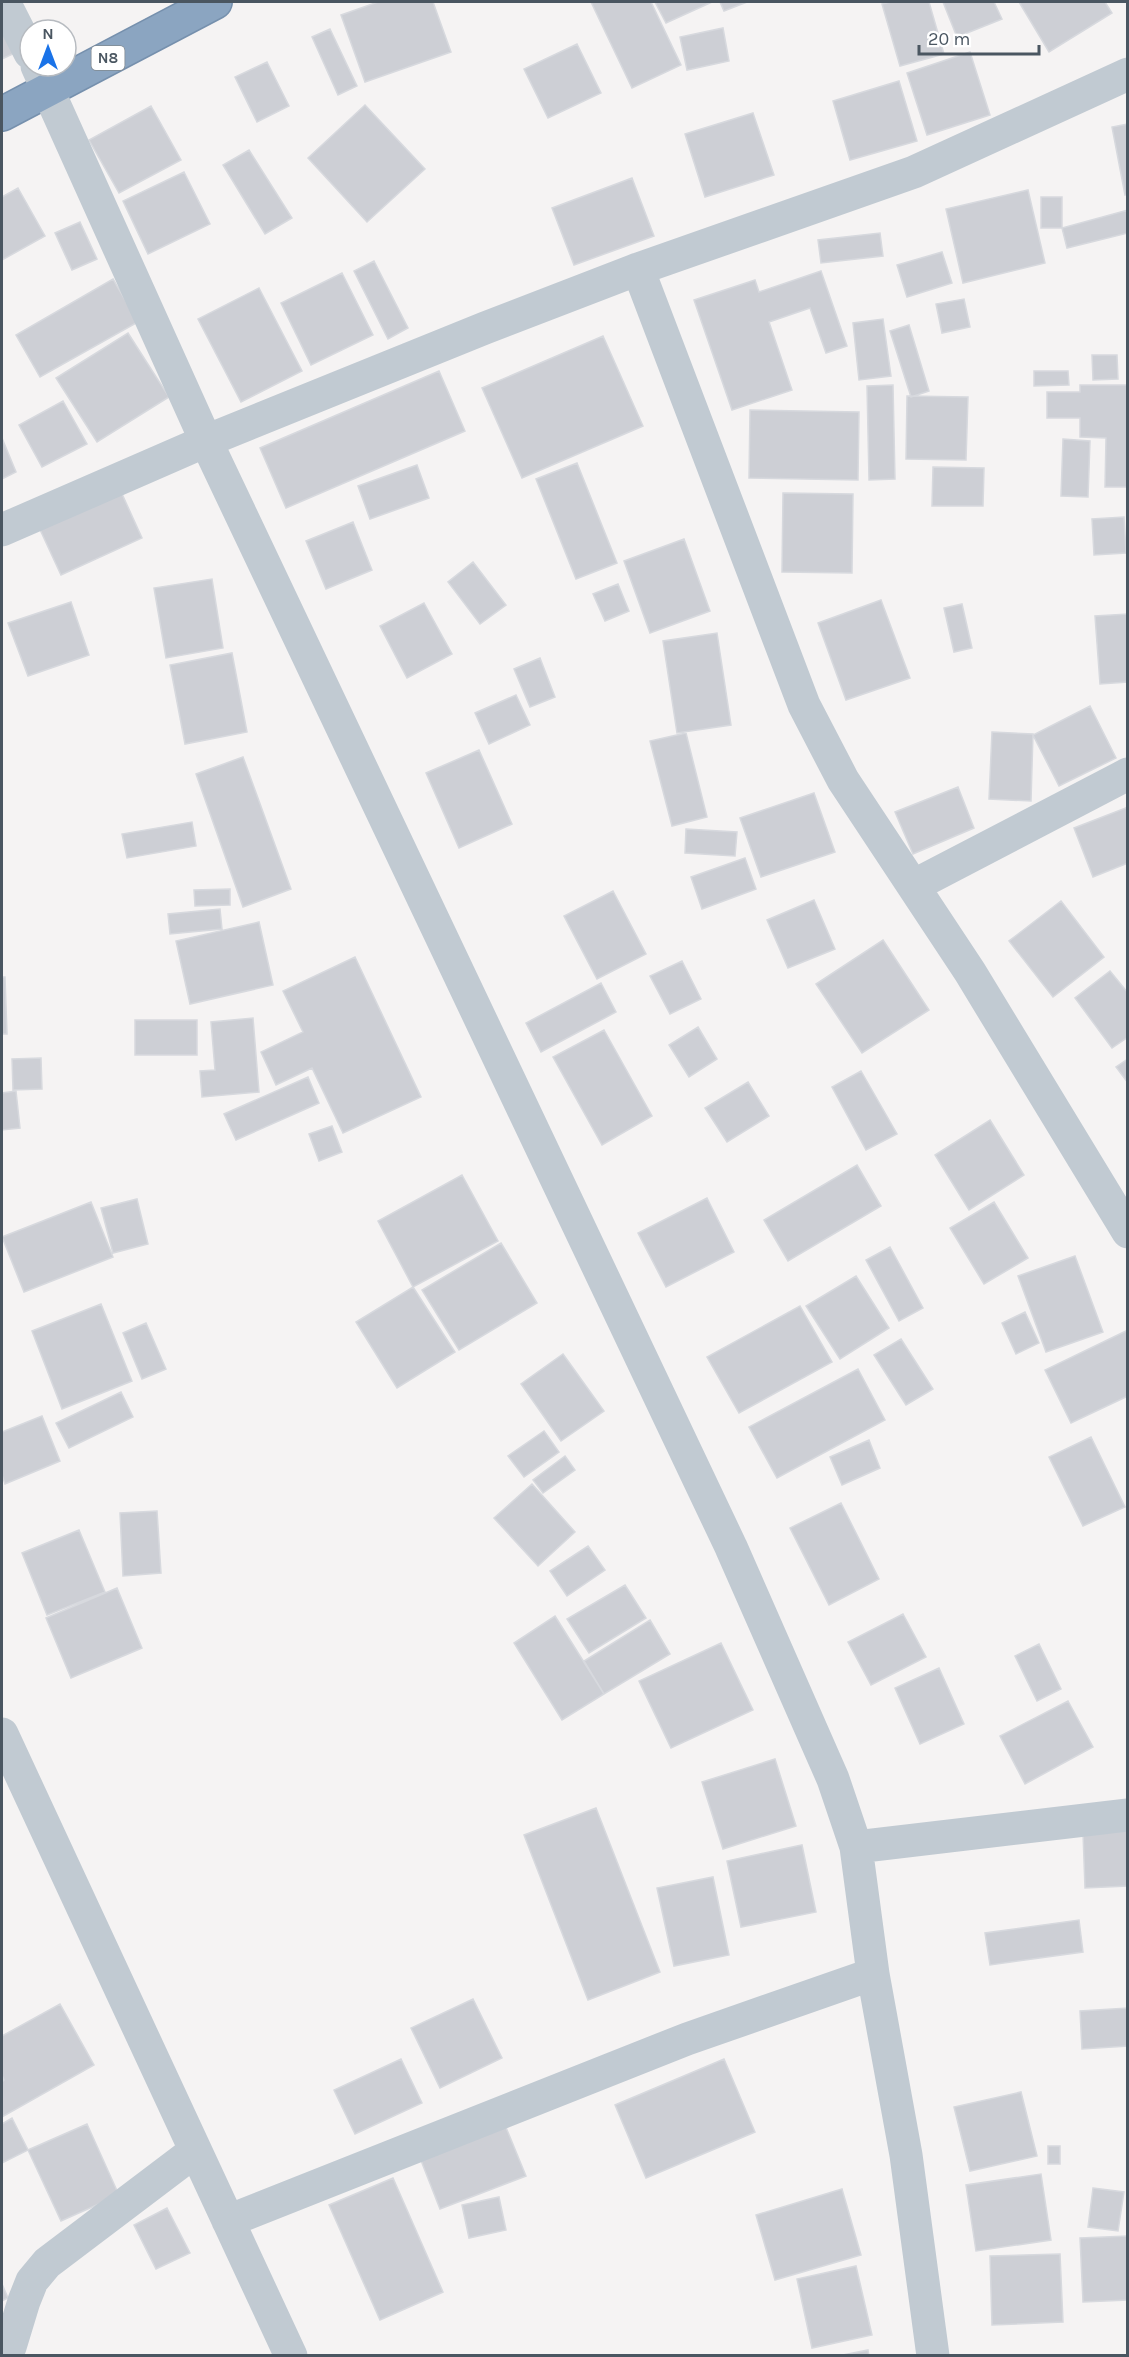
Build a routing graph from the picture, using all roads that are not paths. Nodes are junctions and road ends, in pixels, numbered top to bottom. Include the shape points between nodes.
1 (4, 2) edge
2 (215, 2) edge
3 (18, 29) edge
4 (78, 63) edge
5 (1128, 74) edge
6 (43, 78) edge
7 (2, 114) edge
8 (638, 269) junction
9 (206, 441) junction
10 (2, 530) edge
11 (1128, 774) edge
12 (915, 885) junction
13 (1128, 1232) edge
14 (2, 1734) edge
15 (1128, 1815) edge
16 (856, 1847) junction
17 (873, 1974) junction
18 (195, 2151) junction
19 (228, 2221) junction
20 (4, 2355) edge
21 (291, 2355) edge
22 (933, 2355) edge

1 - 3 street
2 - 4 highway, N8
5 - 8 street via 914,172
6 - 7 highway, N8
6 - 9 street
8 - 9 street
8 - 12 street via 804,705 843,780
9 - 10 street
9 - 16 street via 731,1547 833,1779
11 - 12 street
12 - 13 street
14 - 18 street
15 - 16 street
16 - 17 street
17 - 19 street via 687,2039
17 - 22 street via 906,2155
18 - 19 street
18 - 20 street via 47,2263 32,2282
19 - 21 street

